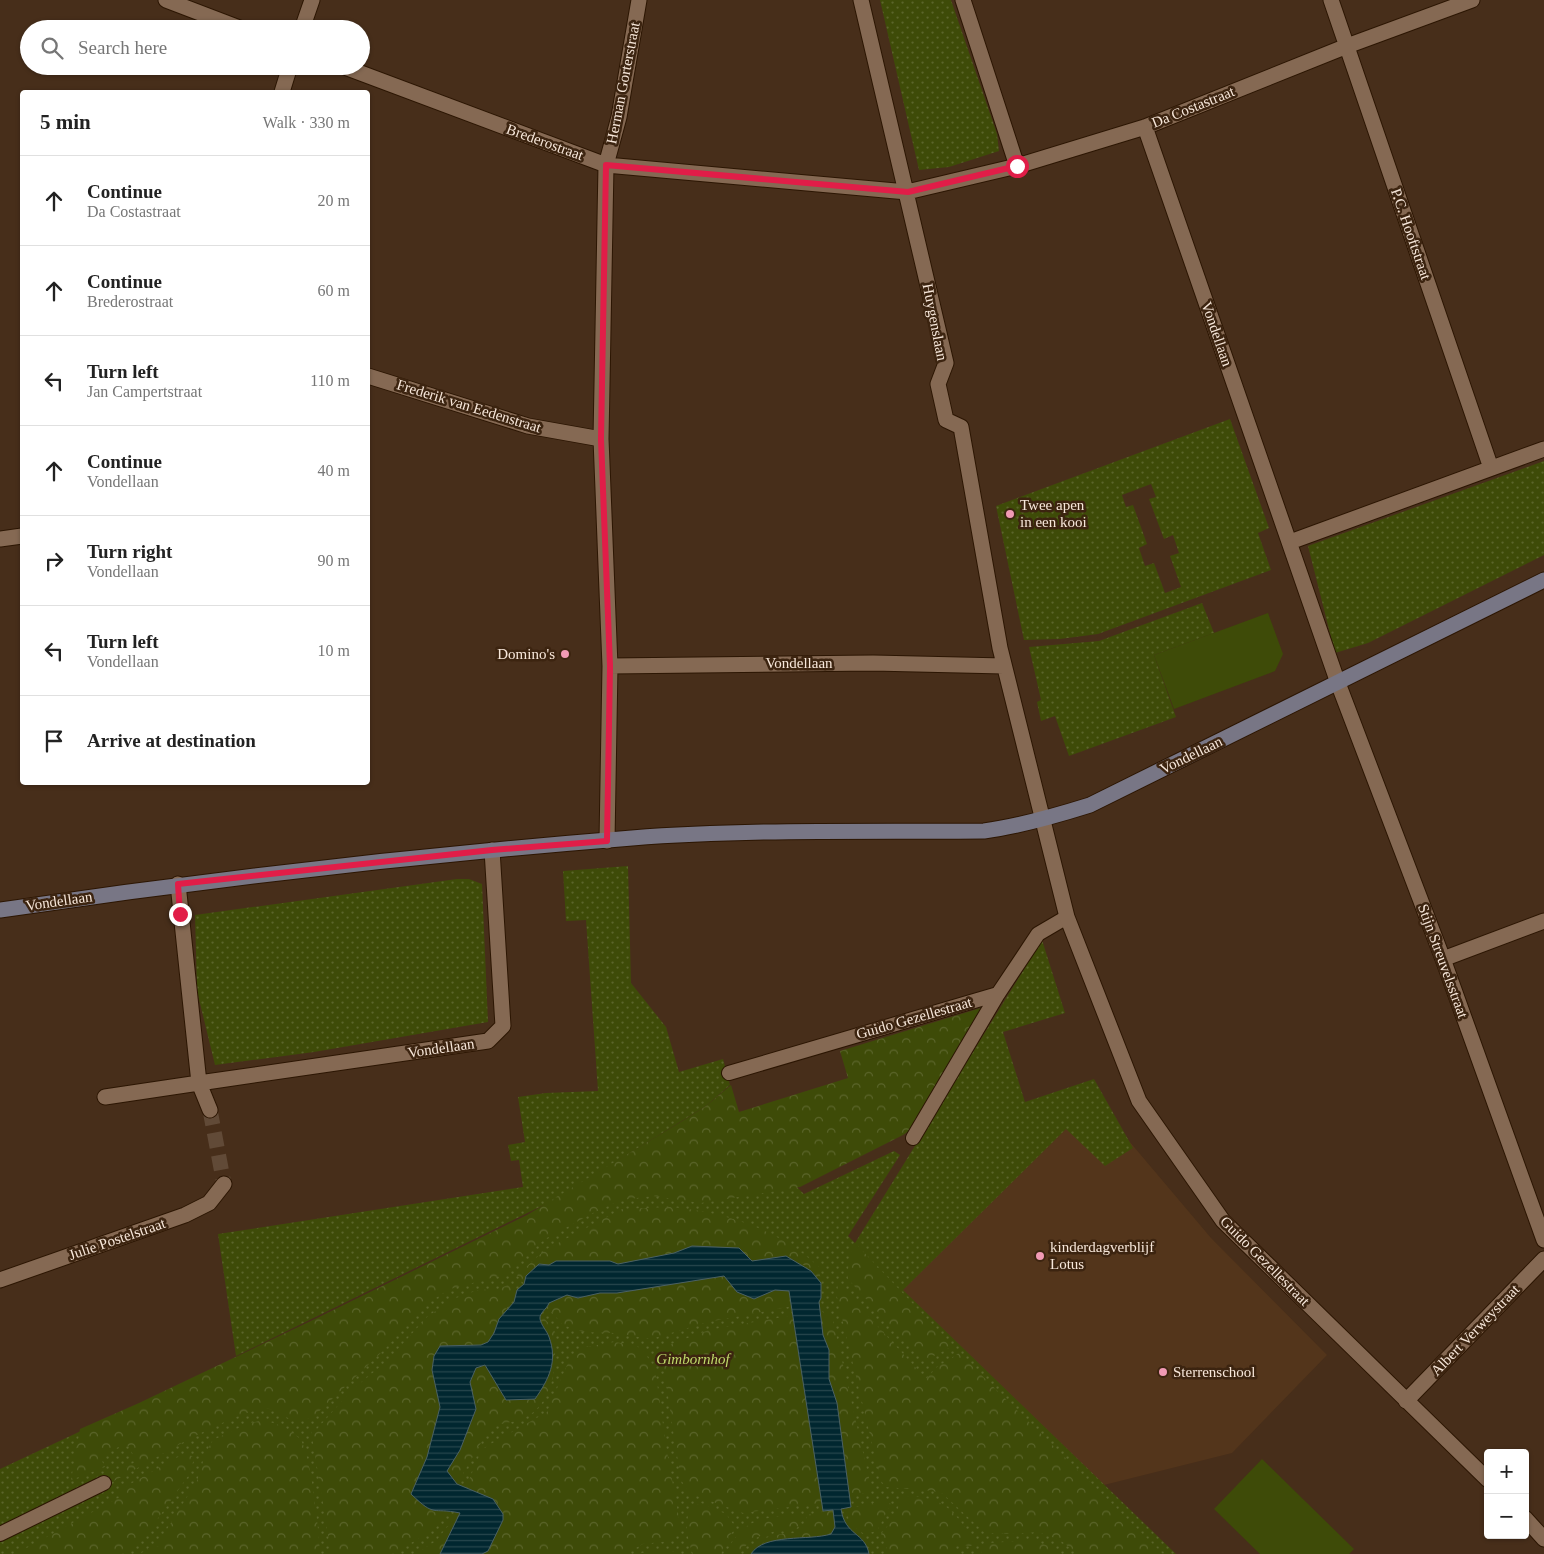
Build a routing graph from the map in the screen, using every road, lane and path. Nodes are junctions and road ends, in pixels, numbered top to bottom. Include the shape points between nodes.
1 (166, 0) edge
2 (312, 0) edge
3 (638, 0) edge
4 (862, 0) edge
5 (963, 0) edge
6 (1331, 0) edge
7 (1472, 0) edge
8 (218, 20) edge
9 (305, 20) edge
10 (1347, 46) junction
11 (287, 75) edge
12 (366, 75) edge
13 (283, 90) edge
14 (1145, 126) junction
15 (606, 165) junction
16 (1017, 166) junction
17 (908, 192) junction
18 (370, 377) edge
19 (601, 439) junction
20 (1544, 449) edge
21 (1491, 468) junction
22 (20, 536) edge
23 (0, 539) edge
24 (1290, 542) junction
25 (1544, 580) edge
26 (610, 666) junction
27 (1004, 666) junction
28 (1338, 683) junction
29 (1042, 820) junction
30 (607, 841) junction
31 (492, 850) junction
32 (178, 884) junction
33 (0, 910) edge
34 (1067, 917) junction
35 (1544, 921) edge
36 (1443, 959) junction
37 (998, 994) junction
38 (729, 1073) dead end
39 (199, 1083) junction
40 (105, 1097) dead end
41 (210, 1110) tunnel mouth
42 (913, 1138) dead end
43 (224, 1184) dead end
44 (1544, 1240) edge
45 (1544, 1259) edge
46 (0, 1280) edge
47 (1406, 1401) junction
48 (1484, 1476) edge
49 (104, 1483) dead end
50 (1529, 1522) edge
51 (0, 1534) edge
52 (1544, 1539) edge

1 - 8 street
2 - 9 street
3 - 15 street, Herman Gorterstraat via 619,117
4 - 17 street, Huygenslaan
5 - 16 street
6 - 10 street, P.C. Hooftstraat
7 - 10 street, Da Costastraat
10 - 14 street, Da Costastraat
10 - 21 street, P.C. Hooftstraat
11 - 13 street
12 - 15 street, Brederostraat
14 - 16 street, Da Costastraat
14 - 24 street, Vondellaan
15 - 17 street, Brederostraat
15 - 19 street, Herman Gorterstraat
16 - 17 street, Da Costastraat
17 - 27 street, Huygenslaan via 946,363 938,384 946,420 961,427
18 - 19 street, Frederik van Eedenstraat via 528,426
19 - 26 street, Herman Gorterstraat
20 - 21 street
21 - 24 street
22 - 23 street
24 - 28 street, Vondellaan
25 - 28 street, Vondellaan
26 - 27 street, Vondellaan via 873,662
26 - 30 street
27 - 29 street
28 - 29 street, Vondellaan via 1090,805
28 - 36 street, Stijn Streuvelsstraat
29 - 30 street, Vondellaan via 984,831 722,834
29 - 34 street, Guido Gezellestraat
30 - 31 street, Vondellaan
31 - 32 street, Vondellaan
31 - 39 street, Vondellaan via 503,1026 488,1041
32 - 33 street, Vondellaan
32 - 39 street
34 - 37 lane via 1038,934
34 - 47 street, Guido Gezellestraat via 1139,1101 1223,1222
35 - 36 street
36 - 44 street, Stijn Streuvelsstraat
37 - 38 lane, Guido Gezellestraat
37 - 42 lane
39 - 40 street, Vondellaan
39 - 41 street
43 - 46 street, Julie Postelstraat via 209,1203 185,1215
45 - 47 street, Albert Verweystraat
47 - 48 street, Guido Gezellestraat
49 - 51 lane
50 - 52 street

